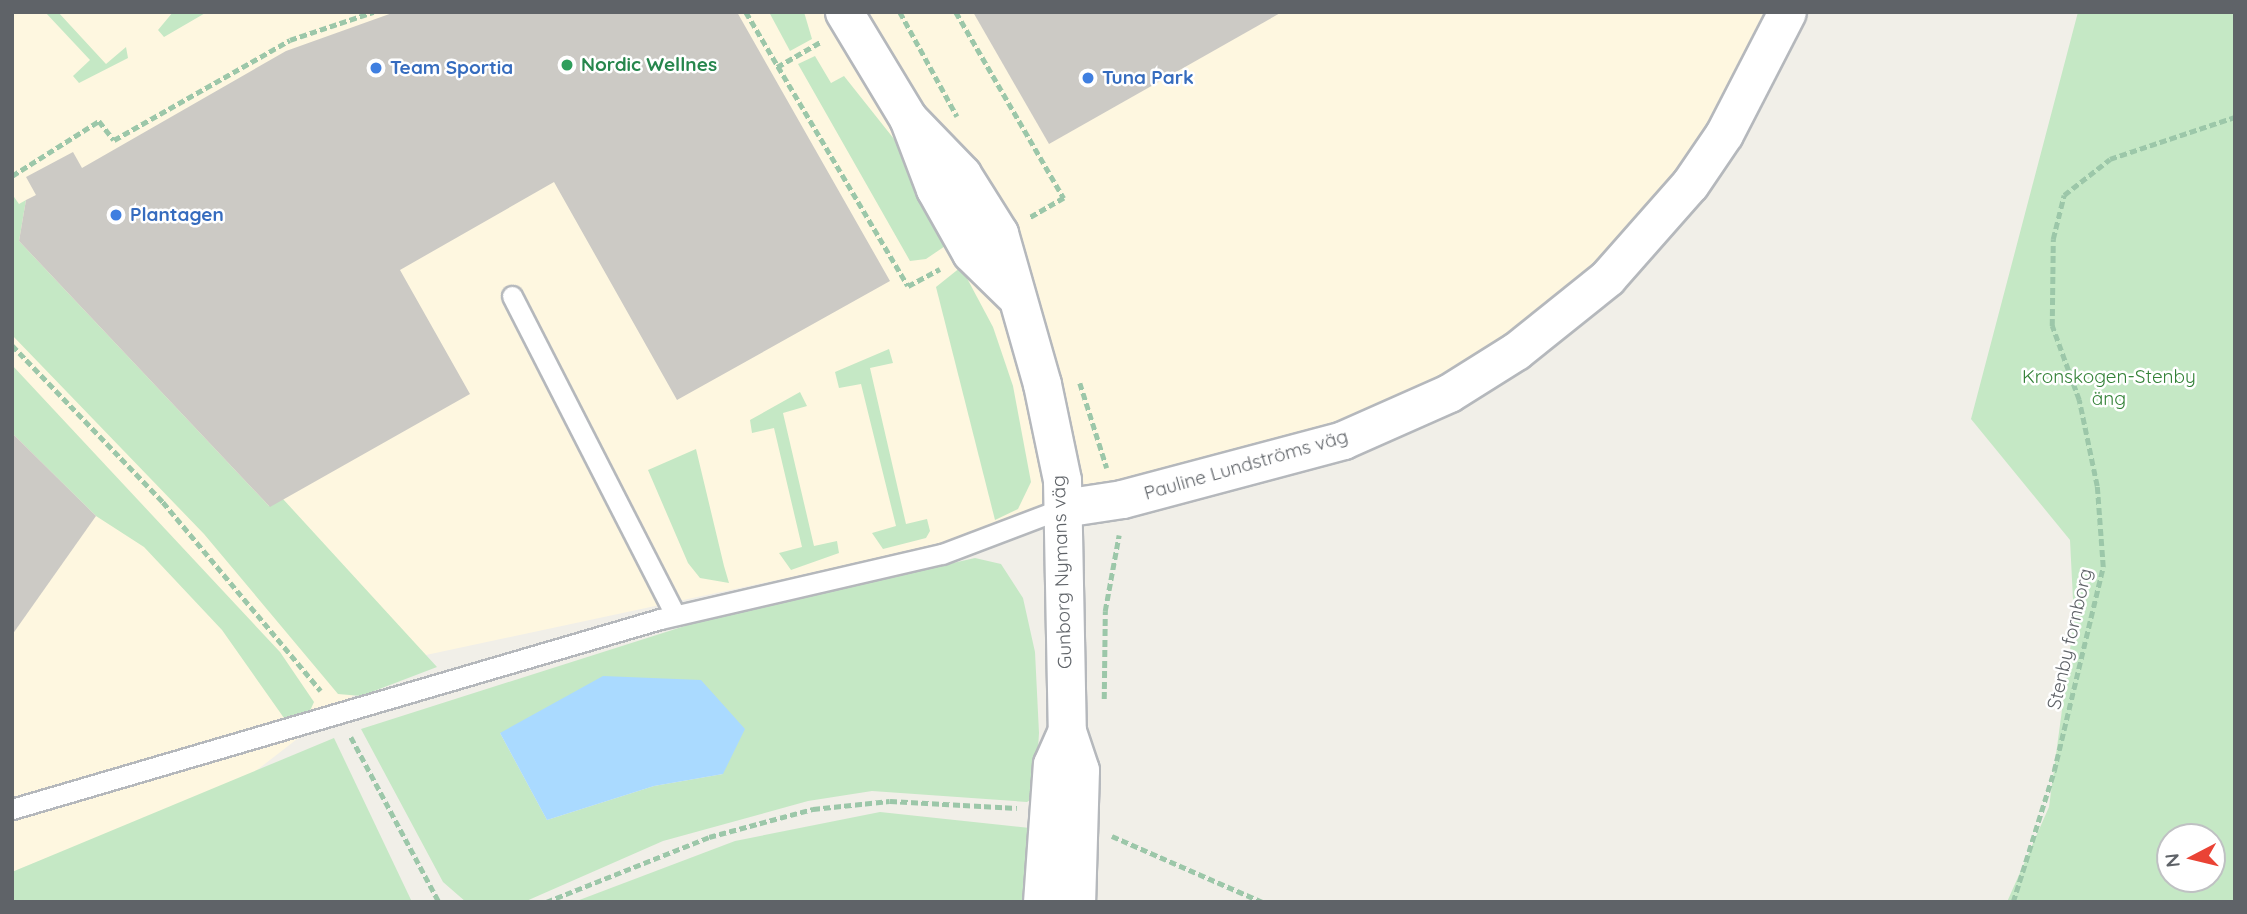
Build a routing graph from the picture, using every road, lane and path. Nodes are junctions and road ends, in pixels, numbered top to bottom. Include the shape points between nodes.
1 (373, 12) edge
2 (746, 12) edge
3 (956, 12) edge
4 (1787, 12) edge
5 (834, 26) edge
6 (777, 67) junction
7 (2235, 117) edge
8 (12, 176) edge
9 (1017, 225) dead end
10 (947, 265) dead end
11 (512, 296) dead end
12 (12, 345) edge
13 (1063, 508) junction
14 (675, 615) junction
15 (339, 718) junction
16 (1067, 731) junction
17 (1014, 808) dead end
18 (12, 809) edge
19 (1101, 831) dead end
20 (439, 902) edge
21 (546, 902) edge
22 (1042, 902) edge
23 (1076, 902) edge
24 (1262, 902) edge
25 (2013, 902) edge

1 - 8 path via 289,40 114,140 99,121
2 - 6 path
3 - 9 path via 1064,198
4 - 13 street, Pauline Lundströms väg via 1724,134 1690,184 1607,278 1516,351 1449,393 1343,440 1122,499
5 - 6 path
5 - 13 street, Gunborg Nymans väg via 908,118 962,174 999,233 1042,384
6 - 10 path via 908,286
7 - 25 path, Stenby fornborg via 2110,159 2064,195 2053,239 2052,326 2079,400 2095,474 2103,567 2053,771
11 - 14 lane
12 - 15 path via 181,522 298,656
13 - 14 lane via 942,554
13 - 16 street, Gunborg Nymans väg
14 - 15 lane
15 - 18 lane
15 - 20 path
16 - 22 street, Gunborg Nymans väg via 1052,764
16 - 23 street, Gunborg Nymans väg via 1080,770
17 - 21 path via 890,801 813,809 709,837
19 - 24 path

